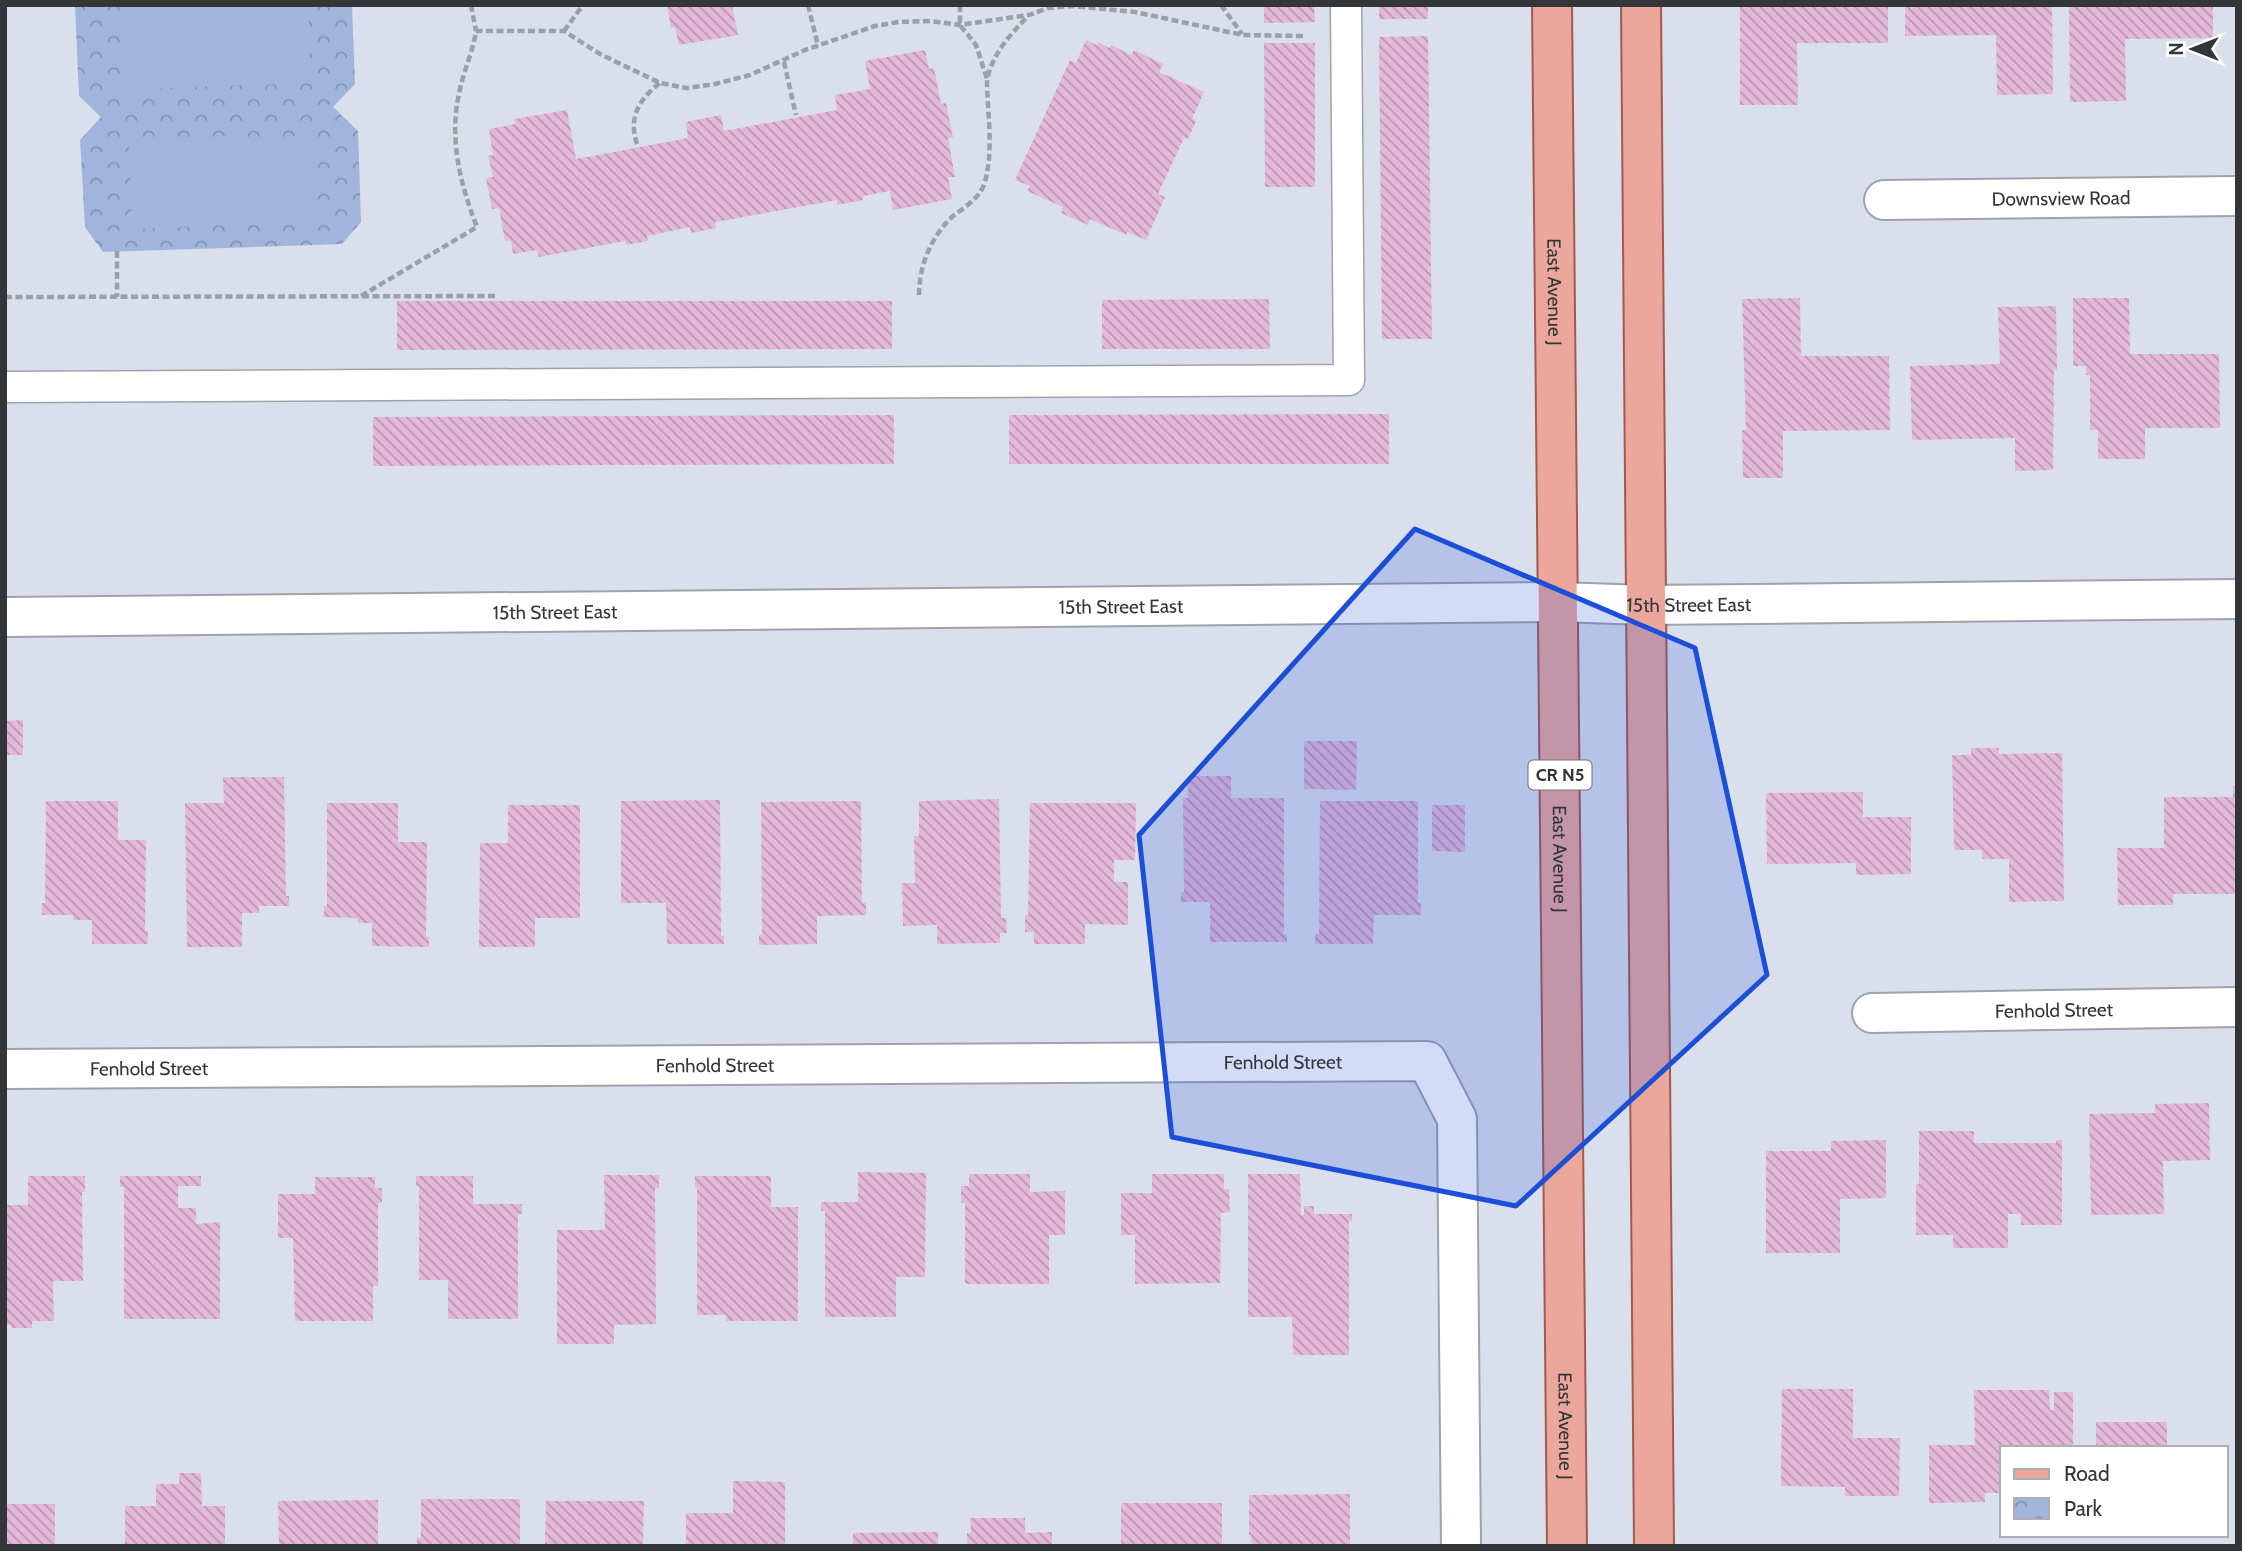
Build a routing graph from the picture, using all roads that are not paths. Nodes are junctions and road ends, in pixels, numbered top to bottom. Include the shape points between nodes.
1 (1346, 5) edge
2 (1552, 5) edge
3 (1641, 5) edge
4 (2237, 196) edge
5 (1884, 200) dead end
6 (5, 387) edge
7 (2237, 599) edge
8 (1558, 602) junction
9 (1645, 605) junction
10 (5, 617) edge
11 (2237, 1007) edge
12 (1872, 1013) dead end
13 (5, 1069) edge
14 (1461, 1546) edge
15 (1567, 1546) edge
16 (1654, 1546) edge

1 - 6 lane via 1349,380
2 - 8 main road, East Avenue J / CR N5
3 - 9 main road
4 - 5 street, Downsview Road
7 - 9 street, 15th Street East
8 - 9 street, 15th Street East
8 - 10 street, 15th Street East
8 - 15 main road, East Avenue J / CR N5
9 - 16 main road
11 - 12 street, Fenhold Street
13 - 14 street, Fenhold Street via 1427,1061 1457,1119

